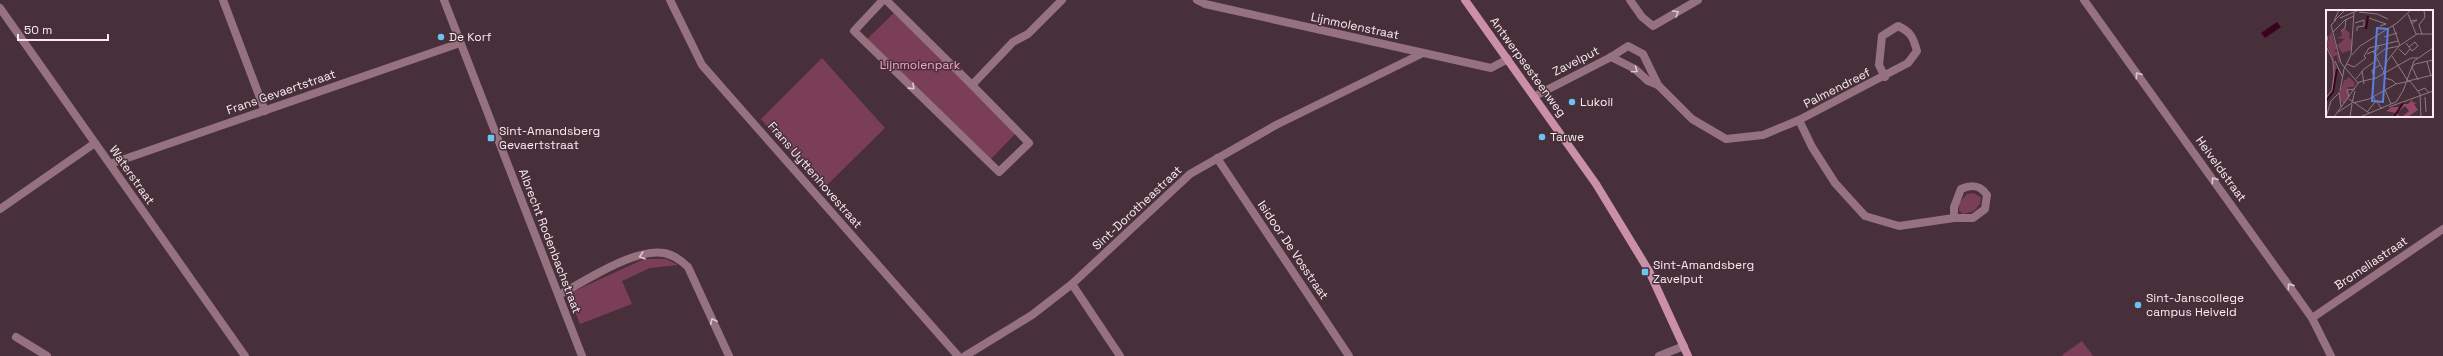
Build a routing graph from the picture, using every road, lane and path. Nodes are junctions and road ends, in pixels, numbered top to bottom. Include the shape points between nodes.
1 (223, 0) edge
2 (444, 0) edge
3 (670, 0) edge
4 (883, 0) edge
5 (886, 0) edge
6 (1062, 0) edge
7 (1197, 0) edge
8 (1465, 0) edge
9 (1630, 0) edge
10 (1698, 0) edge
11 (2084, 0) edge
12 (0, 8) edge
13 (460, 43) junction
14 (1628, 46) joint
15 (1423, 53) junction
16 (1611, 57) junction
17 (1508, 59) junction
18 (1885, 77) junction
19 (972, 84) junction
20 (1658, 85) junction
21 (1534, 96) junction
22 (265, 111) junction
23 (1799, 120) junction
24 (95, 144) junction
25 (1217, 158) junction
26 (110, 164) junction
27 (0, 209) edge
28 (1954, 218) junction
29 (2443, 229) edge
30 (1072, 284) junction
31 (559, 295) junction
32 (2312, 318) junction
33 (16, 337) dead end
34 (1684, 346) junction
35 (47, 356) edge
36 (245, 356) edge
37 (582, 356) edge
38 (729, 356) edge
39 (958, 356) edge
40 (965, 356) edge
41 (1120, 356) edge
42 (1349, 356) edge
43 (1658, 356) edge
44 (1688, 356) edge
45 (2331, 356) edge

1 - 22 street
2 - 13 street, Albrecht Rodenbachstraat
3 - 39 street, Frans Uyttenhovestraat via 702,65
4 -> 19 street via 854,30 999,172 1029,142
5 - 19 street
6 - 19 street via 1028,34 1013,42
7 - 15 street, Lijnmolenstraat via 1285,23
8 - 17 main road, Antwerpsesteenweg
9 -> 10 street via 1642,17 1653,26
32 -> 11 street, Heiveldstraat
12 - 24 street, Waterstraat
13 - 22 street, Frans Gevaertstraat
13 - 31 street, Albrecht Rodenbachstraat
14 - 16 street, Zavelput
14 - 20 street, Palmendreef via 1643,54
15 - 17 street, Lijnmolenstraat via 1491,68
15 - 25 street, Sint-Dorotheastraat via 1276,125
16 -> 20 street, Palmendreef
16 - 21 street, Zavelput
17 - 21 main road, Antwerpsesteenweg
18 - 18 street, Palmendreef via 1908,63 1917,51 1909,31 1898,26 1882,36 1879,65
18 - 23 street, Palmendreef
20 - 23 street, Palmendreef via 1692,119 1726,139 1763,135
21 - 34 main road, Antwerpsesteenweg via 1596,184 1649,271
22 - 26 street, Frans Gevaertstraat
23 - 28 street, Palmendreef via 1812,147 1835,183 1865,216 1899,226
24 - 26 street, Waterstraat
24 - 27 street
25 - 30 street, Sint-Dorotheastraat via 1190,174
25 - 42 street, Isidoor De Vosstraat
26 - 36 street, Waterstraat
28 - 28 street, Palmendreef via 1973,218 1985,209 1987,195 1983,189 1977,186 1961,189 1954,206
29 - 32 street, Bromeliastraat
30 - 40 street, Sint-Dorotheastraat via 1032,315
30 - 41 street
31 - 37 street, Albrecht Rodenbachstraat
38 -> 31 street via 688,267 679,258 664,253 643,254
32 - 45 street, Heiveldstraat
33 - 35 street
34 - 43 street
34 - 44 main road, Antwerpsesteenweg

